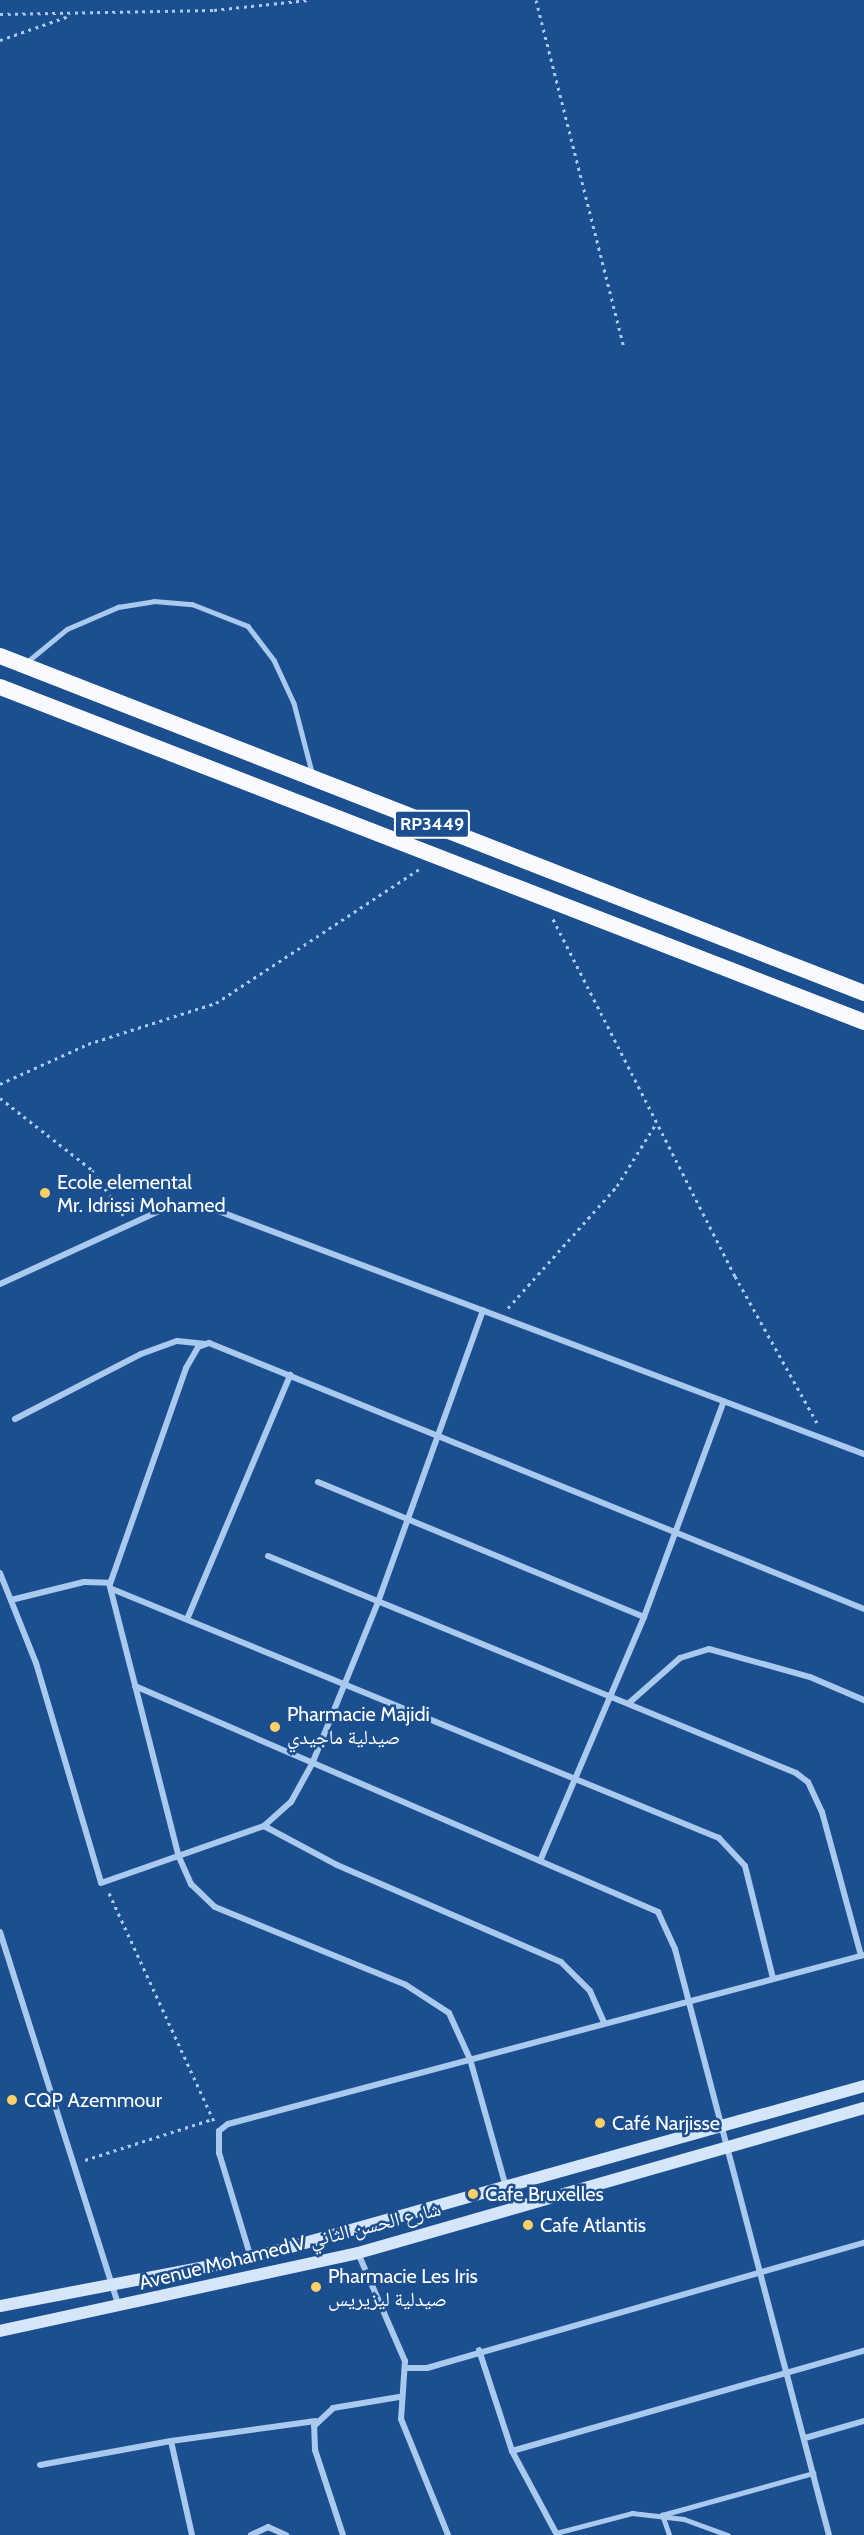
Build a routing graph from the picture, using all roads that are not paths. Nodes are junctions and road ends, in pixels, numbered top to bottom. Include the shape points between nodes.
1 (0, 656) edge
2 (24, 665) junction
3 (0, 687) edge
4 (313, 778) junction
5 (864, 993) edge
6 (864, 1022) edge
7 (0, 1284) edge
8 (483, 1310) junction
9 (204, 1344) junction
10 (290, 1375) junction
11 (724, 1401) junction
12 (15, 1419) dead end
13 (436, 1435) junction
14 (864, 1454) edge
15 (318, 1482) dead end
16 (408, 1518) junction
17 (677, 1533) junction
18 (268, 1556) dead end
19 (0, 1573) edge
20 (111, 1587) junction
21 (11, 1600) junction
22 (378, 1602) junction
23 (864, 1609) edge
24 (188, 1617) junction
25 (644, 1617) junction
26 (346, 1684) junction
27 (135, 1686) junction
28 (611, 1696) junction
29 (864, 1700) edge
30 (629, 1703) junction
31 (312, 1764) junction
32 (576, 1778) junction
33 (264, 1826) junction
34 (179, 1857) junction
35 (540, 1861) junction
36 (0, 1932) edge
37 (862, 1956) edge
38 (773, 1978) junction
39 (686, 2000) junction
40 (604, 2022) junction
41 (470, 2059) junction
42 (864, 2086) edge
43 (864, 2108) edge
44 (721, 2128) junction
45 (726, 2149) junction
46 (507, 2187) junction
47 (512, 2208) junction
48 (864, 2243) edge
49 (357, 2253) junction
50 (251, 2258) junction
51 (759, 2272) junction
52 (112, 2288) junction
53 (0, 2306) edge
54 (119, 2309) junction
55 (0, 2331) edge
56 (479, 2350) junction
57 (864, 2351) edge
58 (406, 2368) junction
59 (785, 2373) junction
60 (399, 2397) junction
61 (316, 2421) junction
62 (864, 2421) edge
63 (805, 2438) junction
64 (171, 2441) junction
65 (512, 2451) junction
66 (40, 2464) dead end
67 (813, 2473) junction
68 (662, 2515) junction
69 (556, 2534) edge
70 (192, 2535) edge
71 (251, 2535) edge
72 (286, 2535) edge
73 (343, 2535) edge
74 (448, 2535) edge
75 (669, 2535) edge
76 (728, 2535) edge
77 (829, 2535) edge

1 - 2 highway, RP3449
2 - 4 highway, RP3449
2 - 4 lane via 67,629 118,607 154,601 192,604 248,626 274,660 294,703
3 - 6 highway, RP3449
4 - 5 highway, RP3449
7 - 8 street via 182,1204 213,1206
8 - 11 street
8 - 13 street
9 - 10 street via 227,1347
9 - 12 street via 177,1341 141,1354
9 - 20 street via 186,1368
10 - 13 street
10 - 24 street
11 - 14 street
11 - 17 street
13 - 16 street
13 - 17 street
15 - 16 street
16 - 22 street
16 - 25 street
17 - 23 street
17 - 25 street
18 - 22 street
19 - 21 street
20 - 21 street via 84,1582
20 - 24 street
20 - 27 street
21 - 34 street via 36,1664 92,1862 105,1885
22 - 26 street
22 - 28 street
24 - 26 street
25 - 28 street
26 - 31 street
26 - 32 street
27 - 31 street
27 - 34 street
28 - 30 street
28 - 32 street
29 - 30 street via 800,1674 709,1649 681,1658
30 - 37 street via 808,1782 825,1822
31 - 33 street via 291,1802
31 - 35 street
32 - 35 street
32 - 38 street via 708,1832 738,1852
33 - 34 street
33 - 40 street via 338,1865 561,1962 590,1991
34 - 41 street via 191,1884 214,1907 406,1985 438,2005 456,2023
35 - 39 street via 658,1912 671,1936
36 - 52 street
37 - 38 street
38 - 39 street
39 - 40 street
39 - 44 street
40 - 41 street
41 - 46 street
41 - 50 street via 290,2104 219,2131 219,2153
42 - 44 main road, Avenue Mohamed V شارع الحسن الثاني
43 - 45 main road, Avenue Mohamed V شارع الحسن الثاني
44 - 45 street
44 - 46 main road, Avenue Mohamed V شارع الحسن الثاني
45 - 47 main road, Avenue Mohamed V شارع الحسن الثاني
45 - 51 street
46 - 47 street
46 - 50 main road, Avenue Mohamed V شارع الحسن الثاني
47 - 49 main road, Avenue Mohamed V شارع الحسن الثاني
48 - 51 street
49 - 54 main road, Avenue Mohamed V شارع الحسن الثاني
49 - 58 street
50 - 52 main road, Avenue Mohamed V شارع الحسن الثاني
51 - 56 street
51 - 59 street
52 - 53 main road, Avenue Mohamed V شارع الحسن الثاني
52 - 54 street
54 - 55 main road, Avenue Mohamed V شارع الحسن الثاني
56 - 58 street via 427,2368
56 - 65 street
57 - 59 street
58 - 60 street
59 - 63 street
59 - 65 street
60 - 61 street via 333,2408
60 - 74 street via 411,2452
61 - 64 street
61 - 73 street via 315,2450
62 - 63 street
63 - 67 street
64 - 66 street
64 - 70 street
65 - 69 street
67 - 68 lane
67 - 77 street
68 - 69 lane via 612,2517
68 - 75 lane
68 - 76 lane
71 - 72 street via 268,2527

